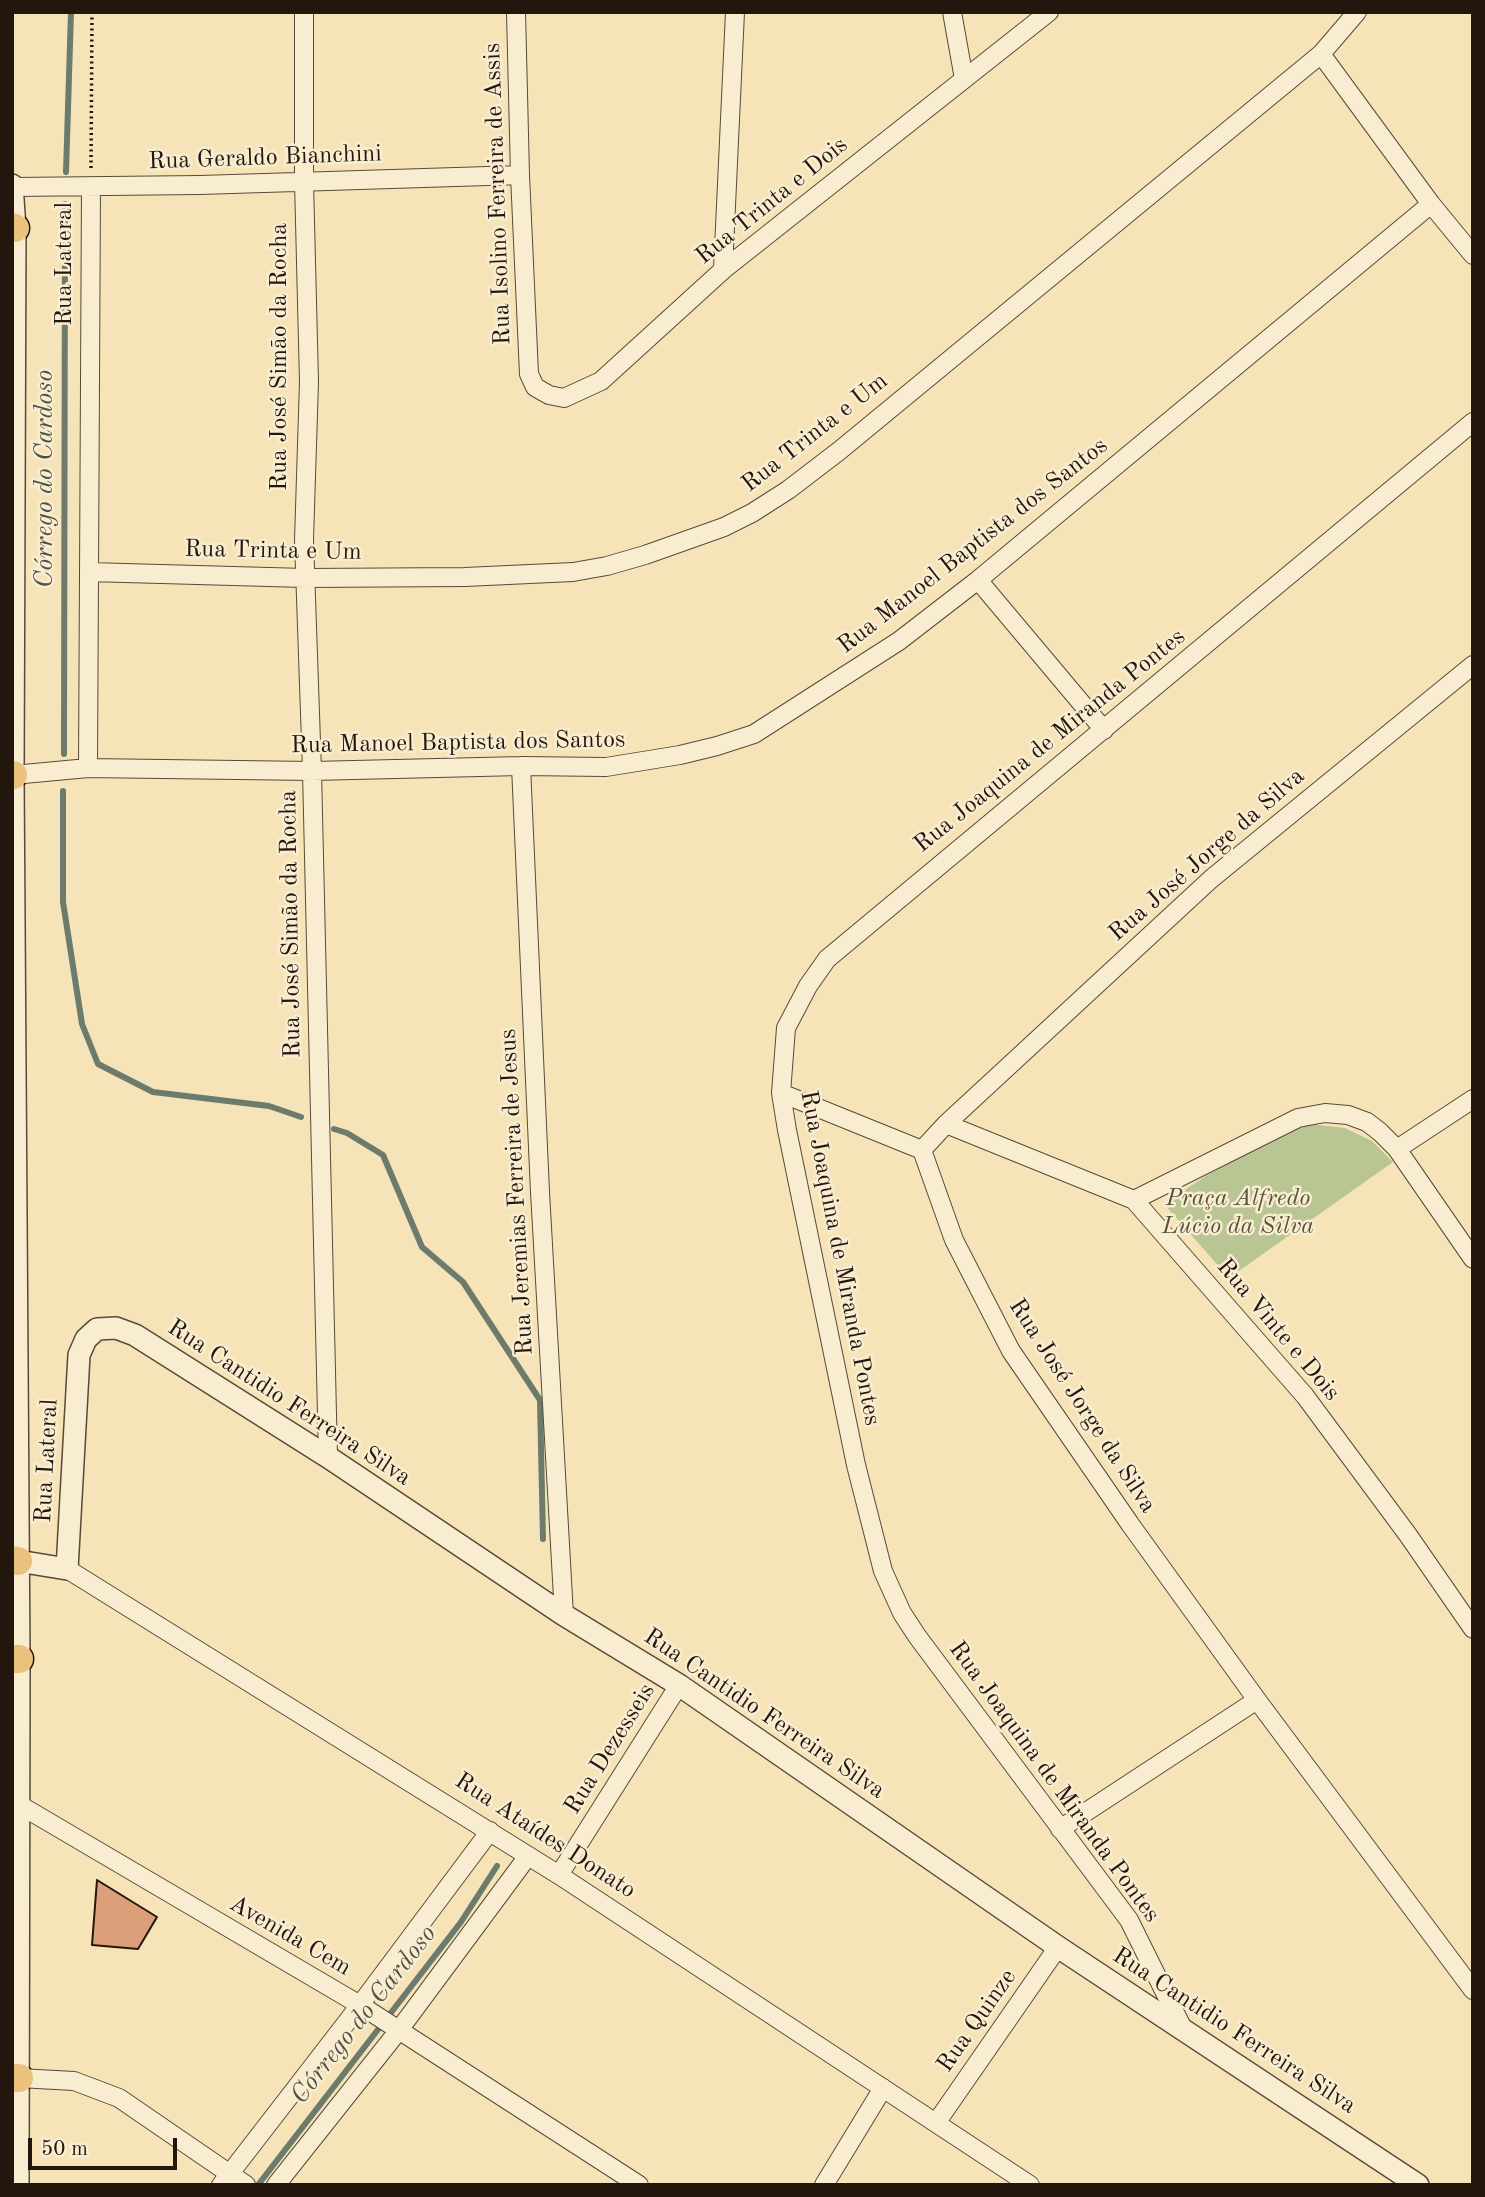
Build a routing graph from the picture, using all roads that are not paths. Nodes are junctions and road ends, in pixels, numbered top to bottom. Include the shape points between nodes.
1 (304, 12) edge
2 (516, 12) edge
3 (735, 12) edge
4 (952, 12) edge
5 (1049, 12) edge
6 (1357, 12) edge
7 (1321, 54) junction
8 (964, 79) junction
9 (520, 175) junction
10 (304, 181) junction
11 (13, 186) edge
12 (91, 187) junction
13 (1431, 204) junction
14 (13, 227) edge
15 (1473, 255) edge
16 (723, 270) junction
17 (529, 374) joint
18 (1473, 422) edge
19 (89, 572) junction
20 (305, 578) junction
21 (978, 580) junction
22 (1473, 665) edge
23 (1104, 730) junction
24 (522, 766) junction
25 (88, 768) junction
26 (312, 771) junction
27 (13, 775) edge
28 (780, 1093) junction
29 (1473, 1099) edge
30 (946, 1124) junction
31 (1397, 1149) junction
32 (922, 1150) junction
33 (1134, 1200) junction
34 (1473, 1259) edge
35 (79, 1355) joint
36 (328, 1457) junction
37 (15, 1561) edge
38 (67, 1569) junction
39 (564, 1615) junction
40 (1473, 1629) edge
41 (15, 1659) edge
42 (679, 1685) junction
43 (1257, 1700) junction
44 (18, 1804) junction
45 (1060, 1829) junction
46 (490, 1831) junction
47 (528, 1856) junction
48 (559, 1875) junction
49 (1058, 1947) junction
50 (1473, 1990) edge
51 (360, 2005) junction
52 (1183, 2029) junction
53 (399, 2030) junction
54 (15, 2078) edge
55 (883, 2088) junction
56 (936, 2123) junction
57 (225, 2179) edge
58 (827, 2184) edge
59 (19, 2185) edge
60 (246, 2185) edge
61 (276, 2185) edge
62 (639, 2185) edge
63 (1030, 2185) edge
64 (1418, 2185) edge

1 - 10 street, Rua José Simão da Rocha
2 - 9 street, Rua Isolino Ferreira de Assis
3 - 16 street
4 - 8 street
5 - 8 street, Rua Trinta e Dois
6 - 7 street, Rua Trinta e Um
7 - 13 street
7 - 20 street, Rua Trinta e Um via 839,451 752,513 691,540 573,572
8 - 16 street, Rua Trinta e Dois
9 - 10 street, Rua Geraldo Bianchini
9 - 17 street, Rua Isolino Ferreira de Assis
10 - 12 street, Rua Geraldo Bianchini
10 - 20 street, Rua José Simão da Rocha via 309,382
11 - 12 street, Rua Geraldo Bianchini
11 - 14 street
12 - 19 street, Rua Lateral
13 - 15 street
13 - 21 street, Rua Manoel Baptista dos Santos
14 - 27 street
16 - 17 street, Rua Trinta e Dois via 601,382 564,398 535,387
18 - 23 street, Rua Joaquina de Miranda Pontes
19 - 20 street, Rua Trinta e Um
19 - 25 street, Rua Lateral
20 - 26 street, Rua José Simão da Rocha
21 - 23 street
21 - 24 street, Rua Manoel Baptista dos Santos via 899,641 754,734 643,763
22 - 30 street, Rua José Jorge da Silva via 1211,879
23 - 28 street, Rua Joaquina de Miranda Pontes via 827,959 786,1028
24 - 26 street, Rua Manoel Baptista dos Santos
24 - 39 street, Rua Jeremias Ferreira de Jesus
25 - 26 street, Rua Manoel Baptista dos Santos
25 - 27 street, Rua Manoel Baptista dos Santos
26 - 36 street, Rua José Simão da Rocha
27 - 37 street
28 - 32 street
28 - 45 street, Rua Joaquina de Miranda Pontes via 856,1465 883,1571 917,1636
29 - 31 street
30 - 32 street, Rua José Jorge da Silva
30 - 33 street, Rua Vinte e Dois
31 - 33 street via 1367,1122 1325,1112 1297,1118
31 - 34 street
32 - 43 street, Rua José Jorge da Silva via 954,1240 1011,1351
33 - 40 street, Rua Vinte e Dois via 1305,1396
35 - 36 street, Rua Cantidio Ferreira Silva via 97,1329 116,1328 135,1335
35 - 38 street, Rua Lateral
36 - 39 street, Rua Cantidio Ferreira Silva
37 - 38 street, Rua Ataídes Donato
37 - 41 street
38 - 46 street, Rua Ataídes Donato
39 - 42 street, Rua Cantidio Ferreira Silva
41 - 44 street
42 - 48 street, Rua Dezesseis
42 - 49 street, Rua Cantidio Ferreira Silva
43 - 45 street
43 - 50 street, Rua José Jorge da Silva
44 - 51 street, Avenida Cem
44 - 54 street
45 - 52 street, Rua Joaquina de Miranda Pontes via 1129,1920
46 - 47 street, Rua Ataídes Donato
46 - 51 street
47 - 48 street, Rua Ataídes Donato
47 - 53 street
48 - 55 street, Rua Ataídes Donato
49 - 52 street, Rua Cantidio Ferreira Silva
49 - 56 street, Rua Quinze
51 - 53 street, Avenida Cem
51 - 57 street
52 - 64 street, Rua Cantidio Ferreira Silva
53 - 61 street
53 - 62 street, Avenida Cem
54 - 57 street via 74,2081 119,2098
54 - 59 street
55 - 56 street, Rua Ataídes Donato
55 - 58 street
56 - 63 street, Rua Ataídes Donato
57 - 60 street

